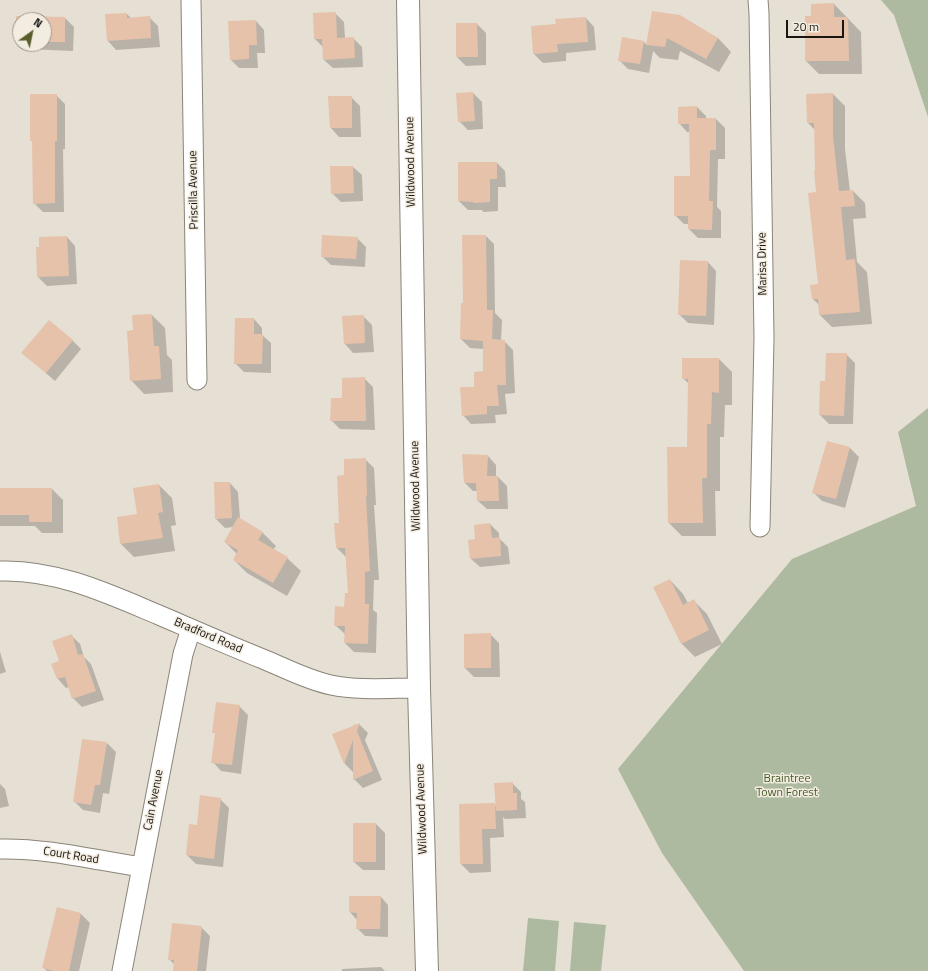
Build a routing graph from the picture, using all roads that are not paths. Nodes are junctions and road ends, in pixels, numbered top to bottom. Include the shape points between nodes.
1 (191, 0) edge
2 (408, 0) edge
3 (758, 0) edge
4 (197, 380) dead end
5 (760, 527) dead end
6 (0, 571) edge
7 (191, 629) junction
8 (419, 688) junction
9 (0, 850) edge
10 (141, 867) junction
11 (122, 971) edge
12 (427, 971) edge

1 - 4 street, Priscilla Avenue
2 - 8 street, Wildwood Avenue
3 - 5 street, Marisa Drive via 764,338
6 - 7 street, Bradford Road via 33,572 68,580 105,592
7 - 8 street, Bradford Road via 330,685
7 - 10 street, Cain Avenue via 183,654
8 - 12 street, Wildwood Avenue
9 - 10 street, Court Road via 62,854
10 - 11 street, Cain Avenue

